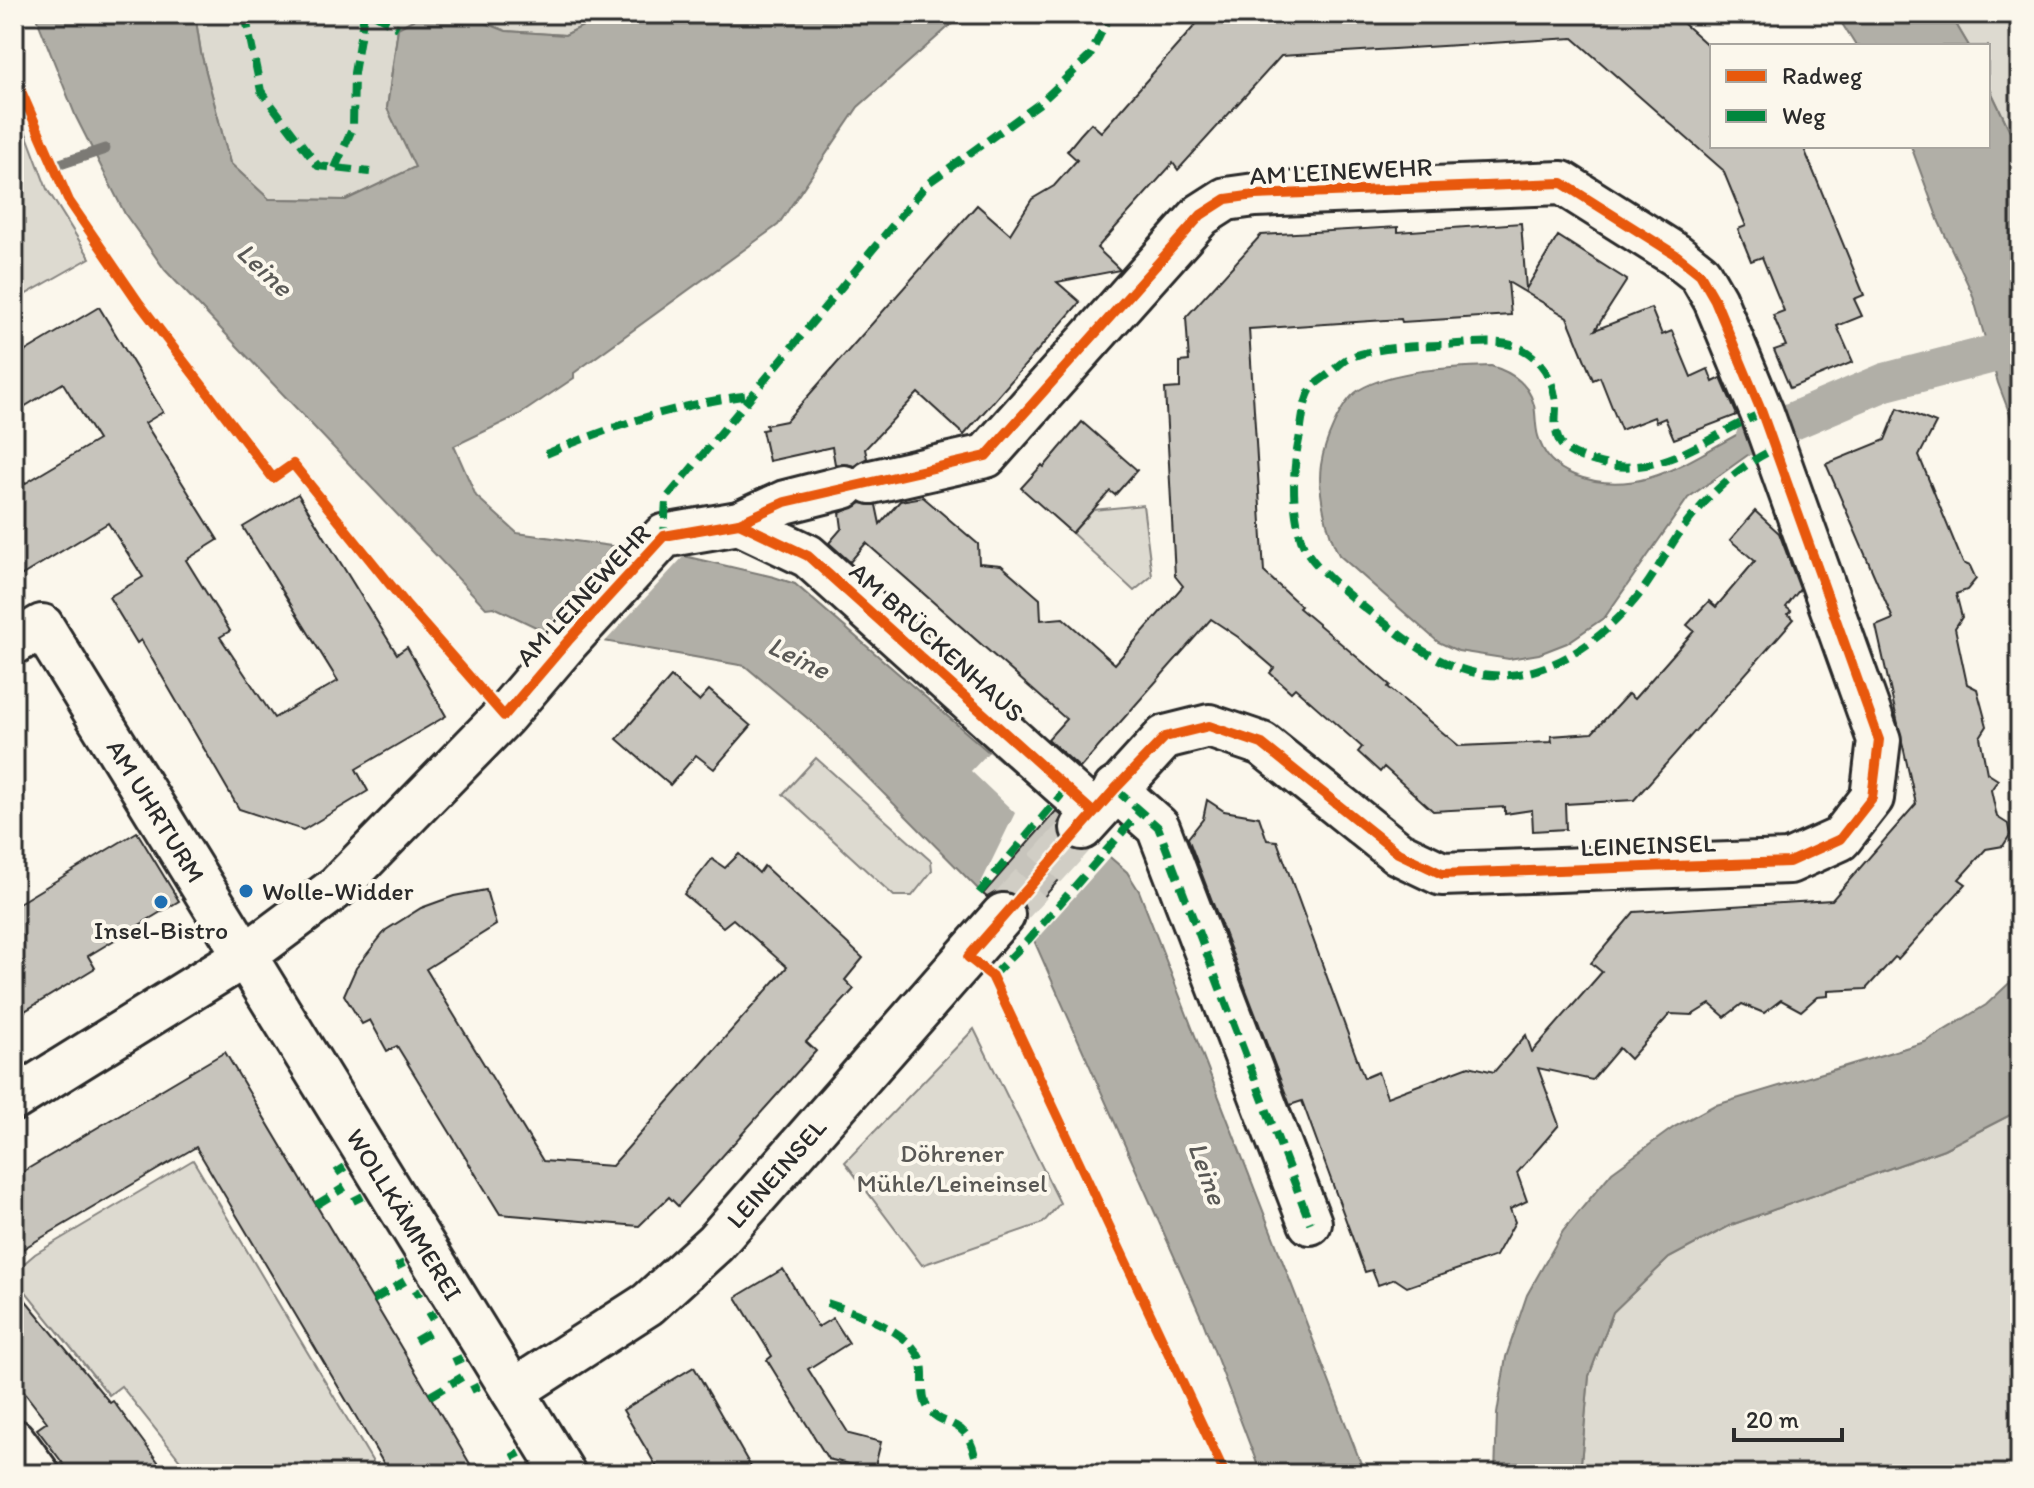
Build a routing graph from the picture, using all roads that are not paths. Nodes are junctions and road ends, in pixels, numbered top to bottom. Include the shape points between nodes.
1 (1768, 431) joint
2 (739, 523) junction
3 (14, 643) edge
4 (1097, 810) junction
5 (1003, 915) tunnel mouth
6 (246, 955) junction
7 (14, 1099) edge
8 (1310, 1223) dead end
9 (513, 1391) junction
10 (14, 1441) edge
11 (38, 1474) edge
12 (564, 1474) edge

1 - 2 street, AM LEINEWEHR via 1700,274 1562,183 1255,195 1226,199 1201,215 986,456 785,502
1 - 4 street, LEINEINSEL via 1879,740 1872,798 1840,839 1789,862 1442,874 1398,853 1262,744 1209,726 1165,737
2 - 4 street, AM BRÜCKENHAUS via 808,556
2 - 6 street, AM LEINEWEHR via 664,536 504,716 337,887
3 - 6 street, AM UHRTURM via 42,626
4 - 8 street, AM BRÜCKENHAUS via 1158,827
5 - 9 street, LEINEINSEL via 715,1243 648,1304
6 - 7 street
6 - 9 street, WOLLKÄMMEREI
9 - 12 street, WOLLKÄMMEREI
10 - 11 street

